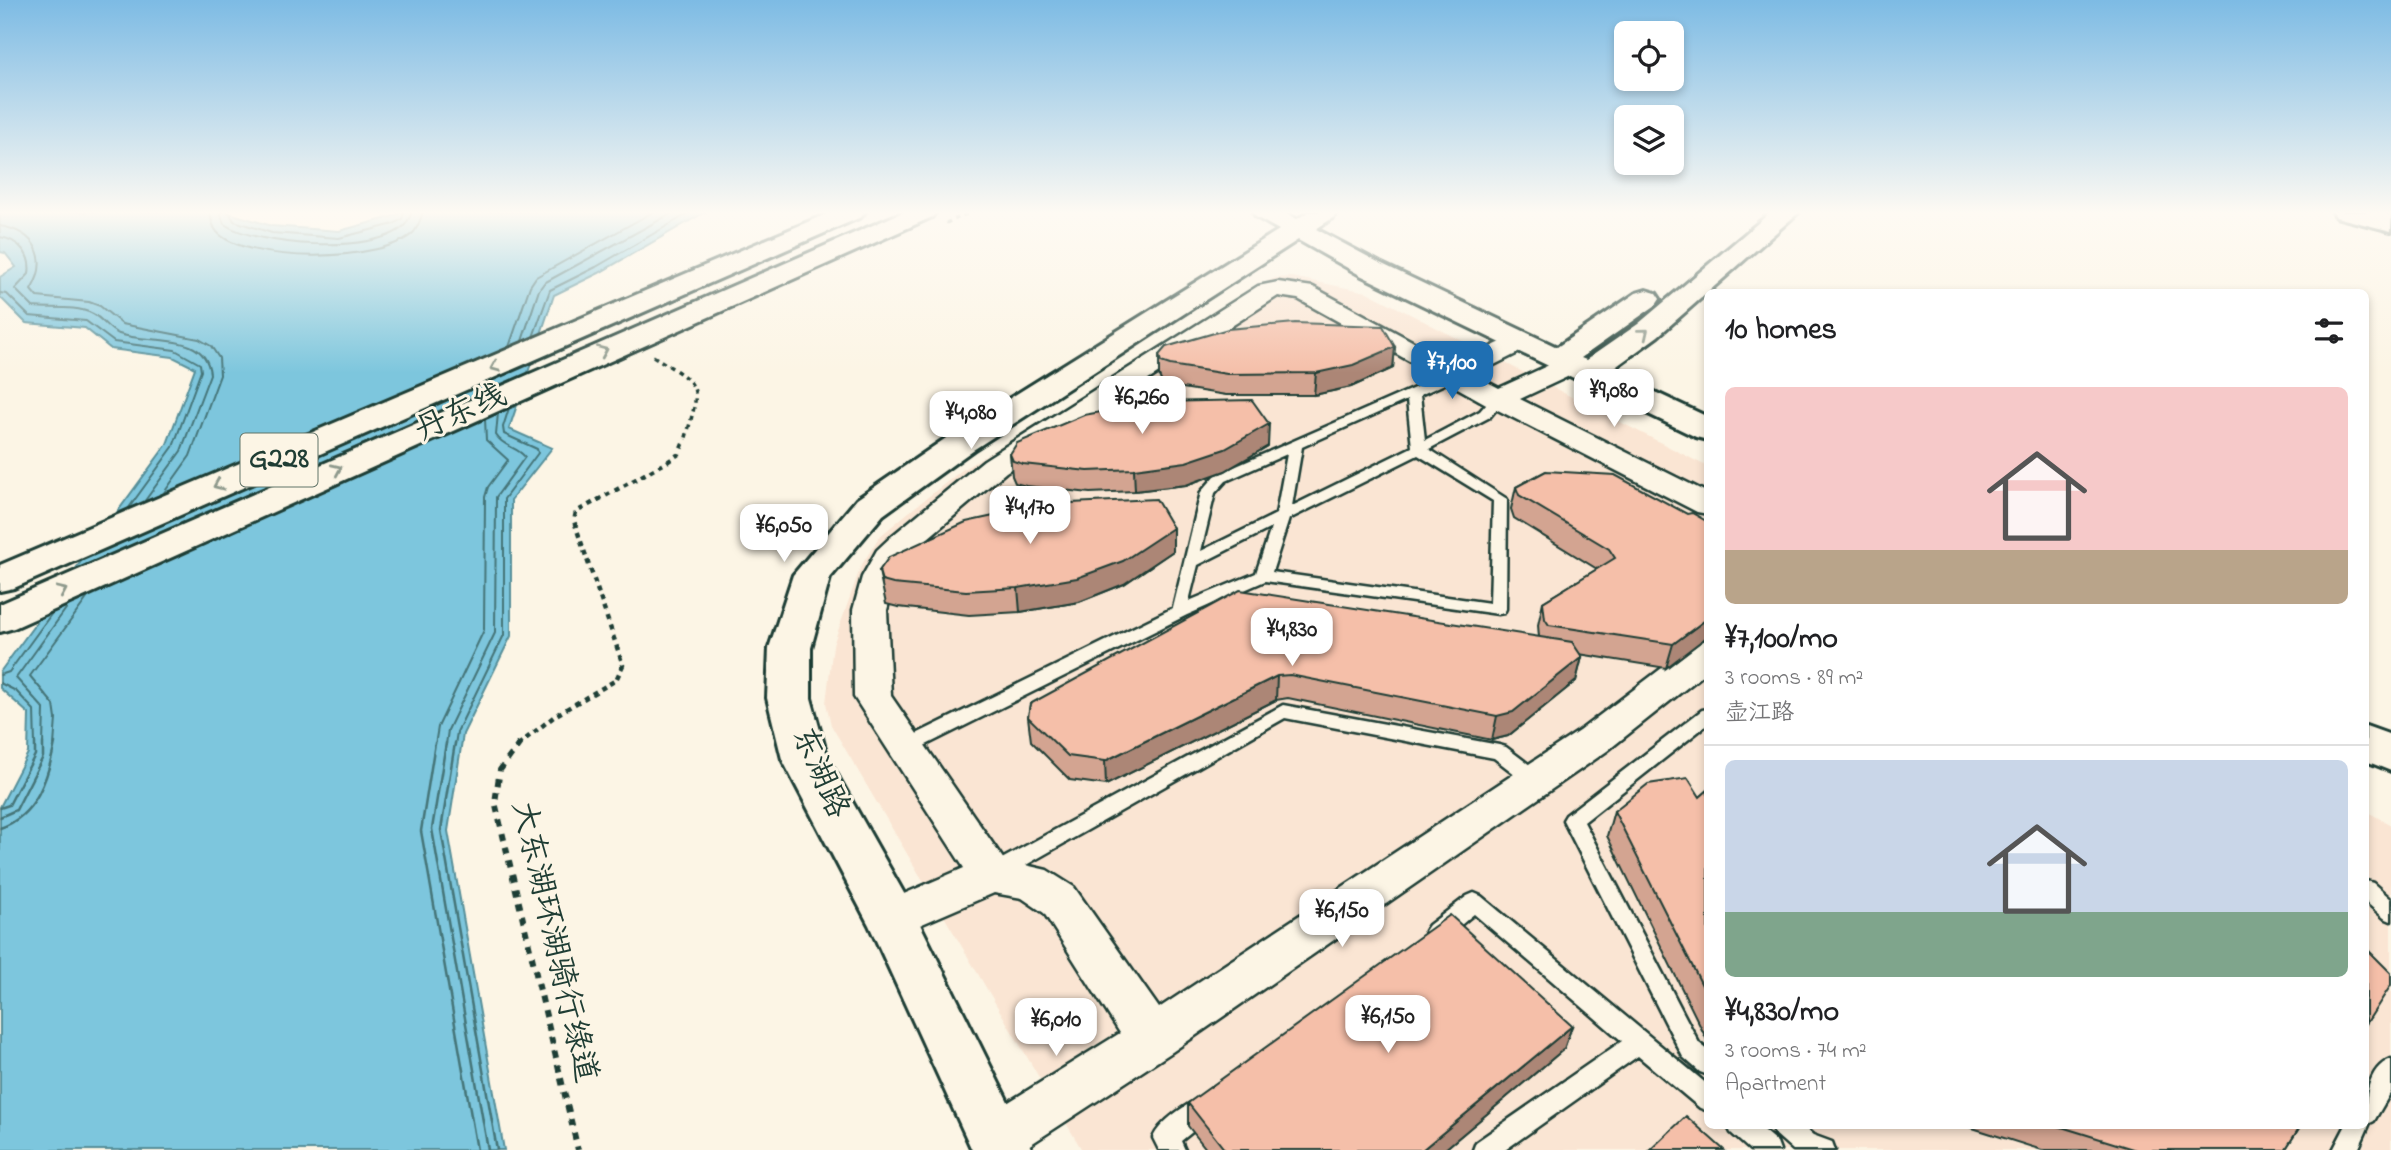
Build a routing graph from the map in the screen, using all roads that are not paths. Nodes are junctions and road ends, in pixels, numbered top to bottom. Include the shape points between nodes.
1 (729, 266) edge
2 (800, 266) edge
3 (1227, 266) edge
4 (1366, 266) edge
5 (1395, 266) edge
6 (1687, 266) edge
7 (1724, 266) edge
8 (1523, 341) junction
9 (1581, 361) junction
10 (1453, 375) junction
11 (1413, 393) junction
12 (1498, 398) junction
13 (1704, 406) edge
14 (1704, 428) edge
15 (1296, 444) junction
16 (1419, 449) junction
17 (1704, 503) edge
18 (1283, 515) junction
19 (1191, 562) junction
20 (1263, 576) junction
21 (0, 579) edge
22 (1181, 611) junction
23 (0, 619) edge
24 (1704, 655) edge
25 (1704, 718) edge
26 (2369, 722) edge
27 (2391, 733) edge
28 (2369, 743) edge
29 (906, 747) junction
30 (2391, 754) edge
31 (1536, 780) junction
32 (991, 875) junction
33 (2369, 893) edge
34 (2391, 912) edge
35 (892, 919) junction
36 (1419, 944) edge
37 (1155, 1037) junction
38 (1639, 1042) junction
39 (1704, 1061) edge
40 (2391, 1070) edge
41 (1220, 1096) edge
42 (1704, 1097) edge
43 (2369, 1108) edge
44 (1744, 1129) edge
45 (1787, 1129) edge
46 (2357, 1129) edge
47 (999, 1144) edge
48 (1173, 1150) edge
49 (1485, 1150) edge
50 (1768, 1150) edge
51 (1823, 1150) edge
52 (2345, 1150) edge

1 -> 21 main road, 丹东线 / G228
23 -> 2 main road, 丹东线 / G228
3 - 35 main road, 东湖路 via 870,507 812,575 790,648 789,698 805,759
4 - 8 main road
5 - 9 main road
6 - 9 main road via 1622,318
9 -> 7 main road via 1648,330
8 - 9 main road
8 - 10 street
9 - 12 street
9 - 13 main road
9 - 14 main road
10 - 11 lane
10 - 12 street
10 - 29 street via 1304,292 1267,291 995,466 889,557 873,593 873,697
11 - 15 lane
11 - 16 lane
12 - 16 lane via 1485,414
12 - 17 street
15 - 18 lane
15 - 19 lane via 1216,482 1208,492
16 - 18 lane
16 - 20 lane via 1500,499 1498,609
18 - 19 lane
18 - 20 lane
19 - 22 lane
20 - 22 lane
22 - 29 lane
24 - 31 street
25 - 39 lane via 1573,820 1691,1050
26 - 27 main road
28 - 30 main road
29 - 32 street
31 - 32 lane via 1499,752 1283,711
31 - 37 street
32 - 35 street
32 - 37 street via 1032,882 1059,900 1136,1017
33 - 34 lane
35 - 47 main road, 东湖路
36 - 38 lane via 1474,902
37 - 47 street
38 - 42 lane
38 - 49 lane
40 - 43 lane
41 - 48 lane via 1165,1138
44 - 50 lane
45 - 51 lane via 1806,1145
46 - 52 lane

